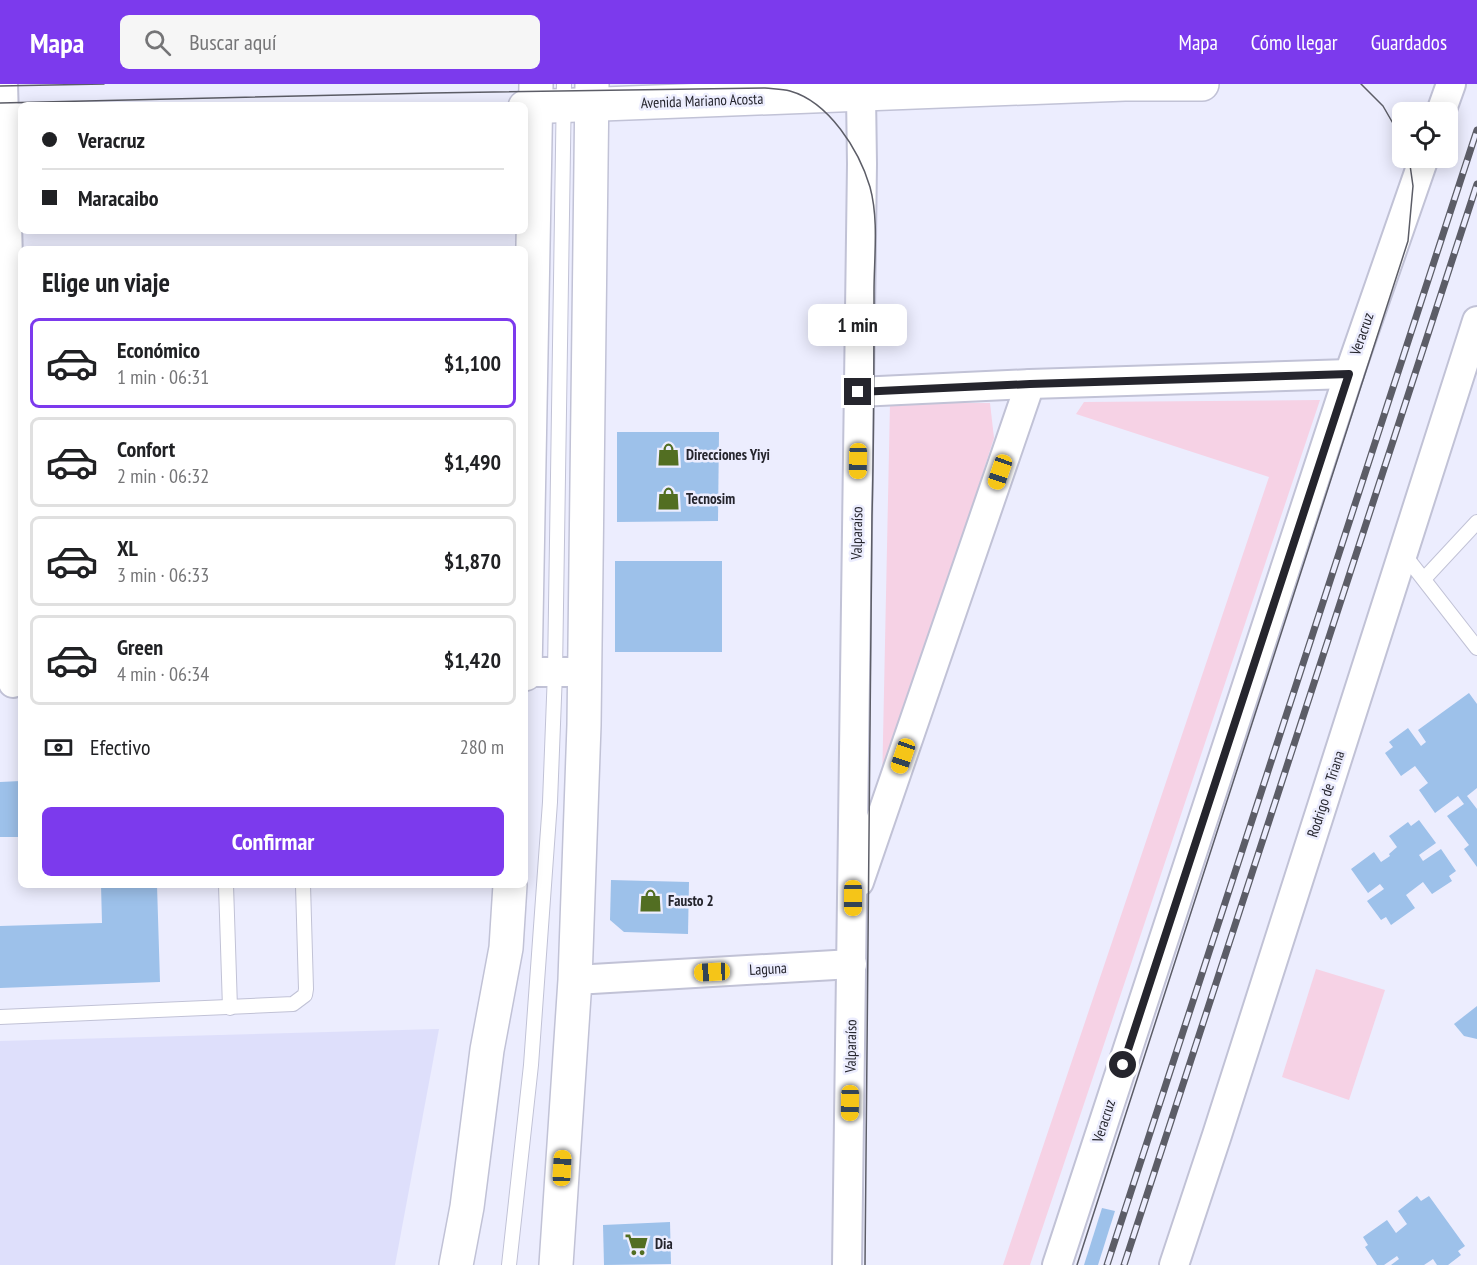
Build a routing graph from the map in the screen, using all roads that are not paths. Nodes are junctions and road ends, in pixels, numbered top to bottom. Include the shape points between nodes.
1 (3, 84) edge
2 (1125, 84) edge
3 (1202, 84) edge
4 (1451, 84) edge
5 (861, 95) junction
6 (558, 97) edge
7 (1445, 102) edge
8 (8, 120) edge
9 (1421, 168) edge
10 (1477, 321) edge
11 (1349, 374) junction
12 (1030, 384) junction
13 (858, 392) junction
14 (11, 398) edge
15 (1477, 522) edge
16 (1403, 552) junction
17 (1424, 579) junction
18 (1476, 645) edge
19 (543, 673) edge
20 (11, 683) edge
21 (226, 888) edge
22 (303, 888) edge
23 (510, 888) edge
24 (853, 898) junction
25 (852, 964) junction
26 (575, 980) junction
27 (230, 1008) junction
28 (0, 1017) edge
29 (467, 1207) junction
30 (456, 1265) edge
31 (472, 1265) edge
32 (509, 1265) edge
33 (556, 1265) edge
34 (847, 1265) edge
35 (1057, 1265) edge
36 (1174, 1265) edge

1 - 8 street
2 - 3 main road, Avenida Mariano Acosta
2 - 5 main road, Avenida Mariano Acosta
4 - 7 street
5 - 6 main road, Avenida Mariano Acosta
5 - 13 street, Valparaíso
6 - 19 main road
6 - 19 main road
8 - 14 street
9 - 11 street, Veracruz
10 - 16 street, Rodrigo de Triana
11 - 12 street
11 - 35 street, Veracruz
12 - 13 street
12 - 24 street, Valparaíso
13 - 24 street, Valparaíso
14 - 20 street
15 - 17 lane
16 - 17 lane
16 - 36 street, Rodrigo de Triana
17 - 18 lane
19 - 26 main road
19 - 32 lane via 550,802 531,1065
21 - 27 lane
22 - 27 lane via 305,995 294,1004
23 - 29 main road via 506,948 487,1050
24 - 25 street, Valparaíso
25 - 26 street, Laguna
25 - 34 street, Valparaíso
26 - 33 main road
27 - 28 lane
29 - 30 main road
29 - 31 main road

